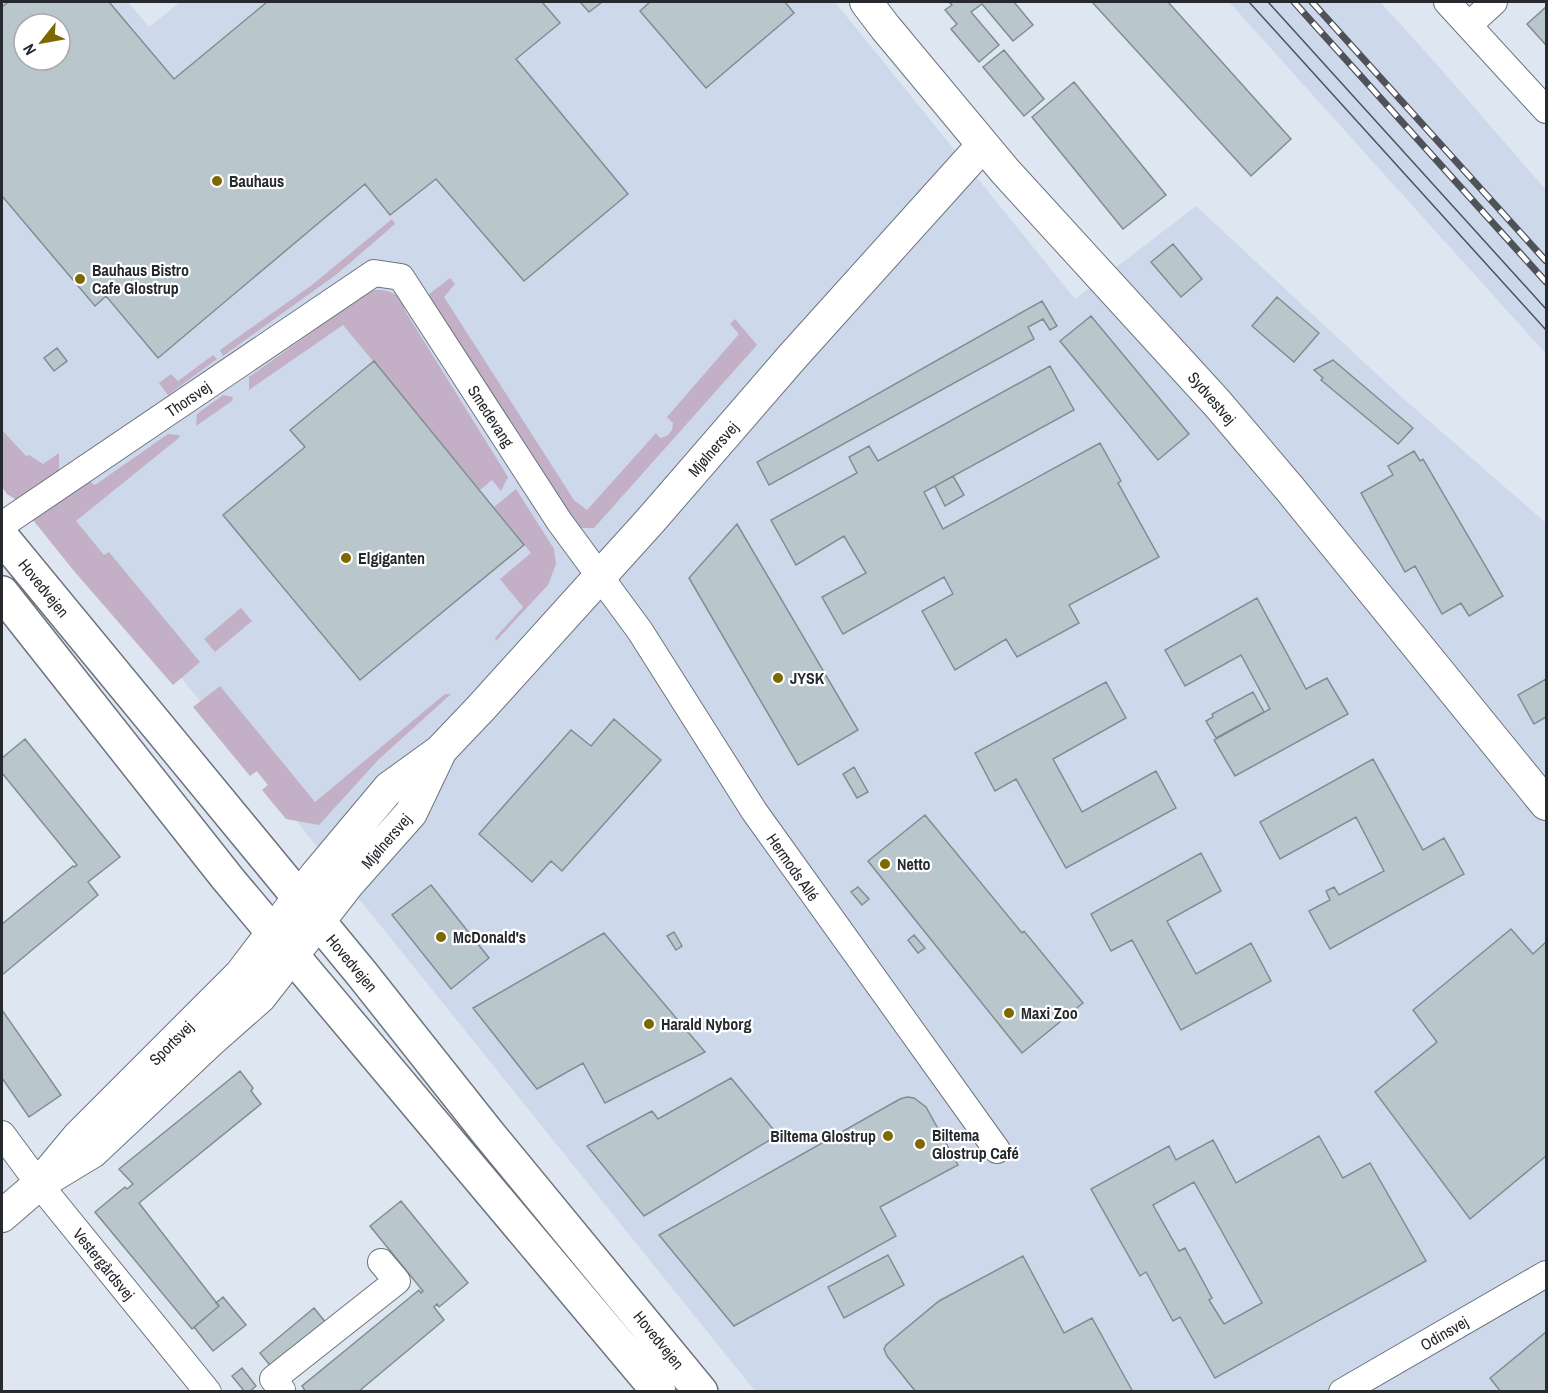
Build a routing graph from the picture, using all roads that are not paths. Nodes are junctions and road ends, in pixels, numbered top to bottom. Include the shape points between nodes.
1 (866, 2) edge
2 (1448, 2) edge
3 (1494, 2) edge
4 (1468, 25) junction
5 (1546, 110) edge
6 (983, 145) junction
7 (374, 273) joint
8 (2, 525) edge
9 (2, 537) edge
10 (601, 575) junction
11 (2, 593) edge
12 (1546, 804) edge
13 (308, 911) junction
14 (282, 944) junction
15 (2, 1134) edge
16 (998, 1150) dead end
17 (39, 1184) junction
18 (2, 1216) edge
19 (381, 1262) dead end
20 (1546, 1274) edge
21 (208, 1392) edge
22 (281, 1392) edge
23 (659, 1392) edge
24 (701, 1392) edge
25 (1342, 1392) edge

1 - 6 street, Sydvestvej
2 - 4 street
3 - 4 street
4 - 5 street
6 - 10 street, Mjølnersvej
6 - 12 street, Sydvestvej via 1217,403
7 - 8 street, Thorsvej
7 - 10 street, Smedevang via 401,277 559,521
9 - 13 main road, Hovedvejen
10 - 13 street, Mjølnersvej via 440,751 411,813 348,884
10 - 16 street, Hermods Allé via 754,811
11 - 14 main road, Hovedvejen
13 - 14 street, Sportsvej
13 - 24 main road, Hovedvejen
14 - 17 street, Sportsvej via 241,974 79,1136
14 - 23 main road, Hovedvejen
15 - 17 street, Vestergårdsvej
17 - 18 street, Sportsvej
17 - 21 street, Vestergårdsvej
19 - 22 street via 396,1281 273,1379
20 - 25 street, Odinsvej

